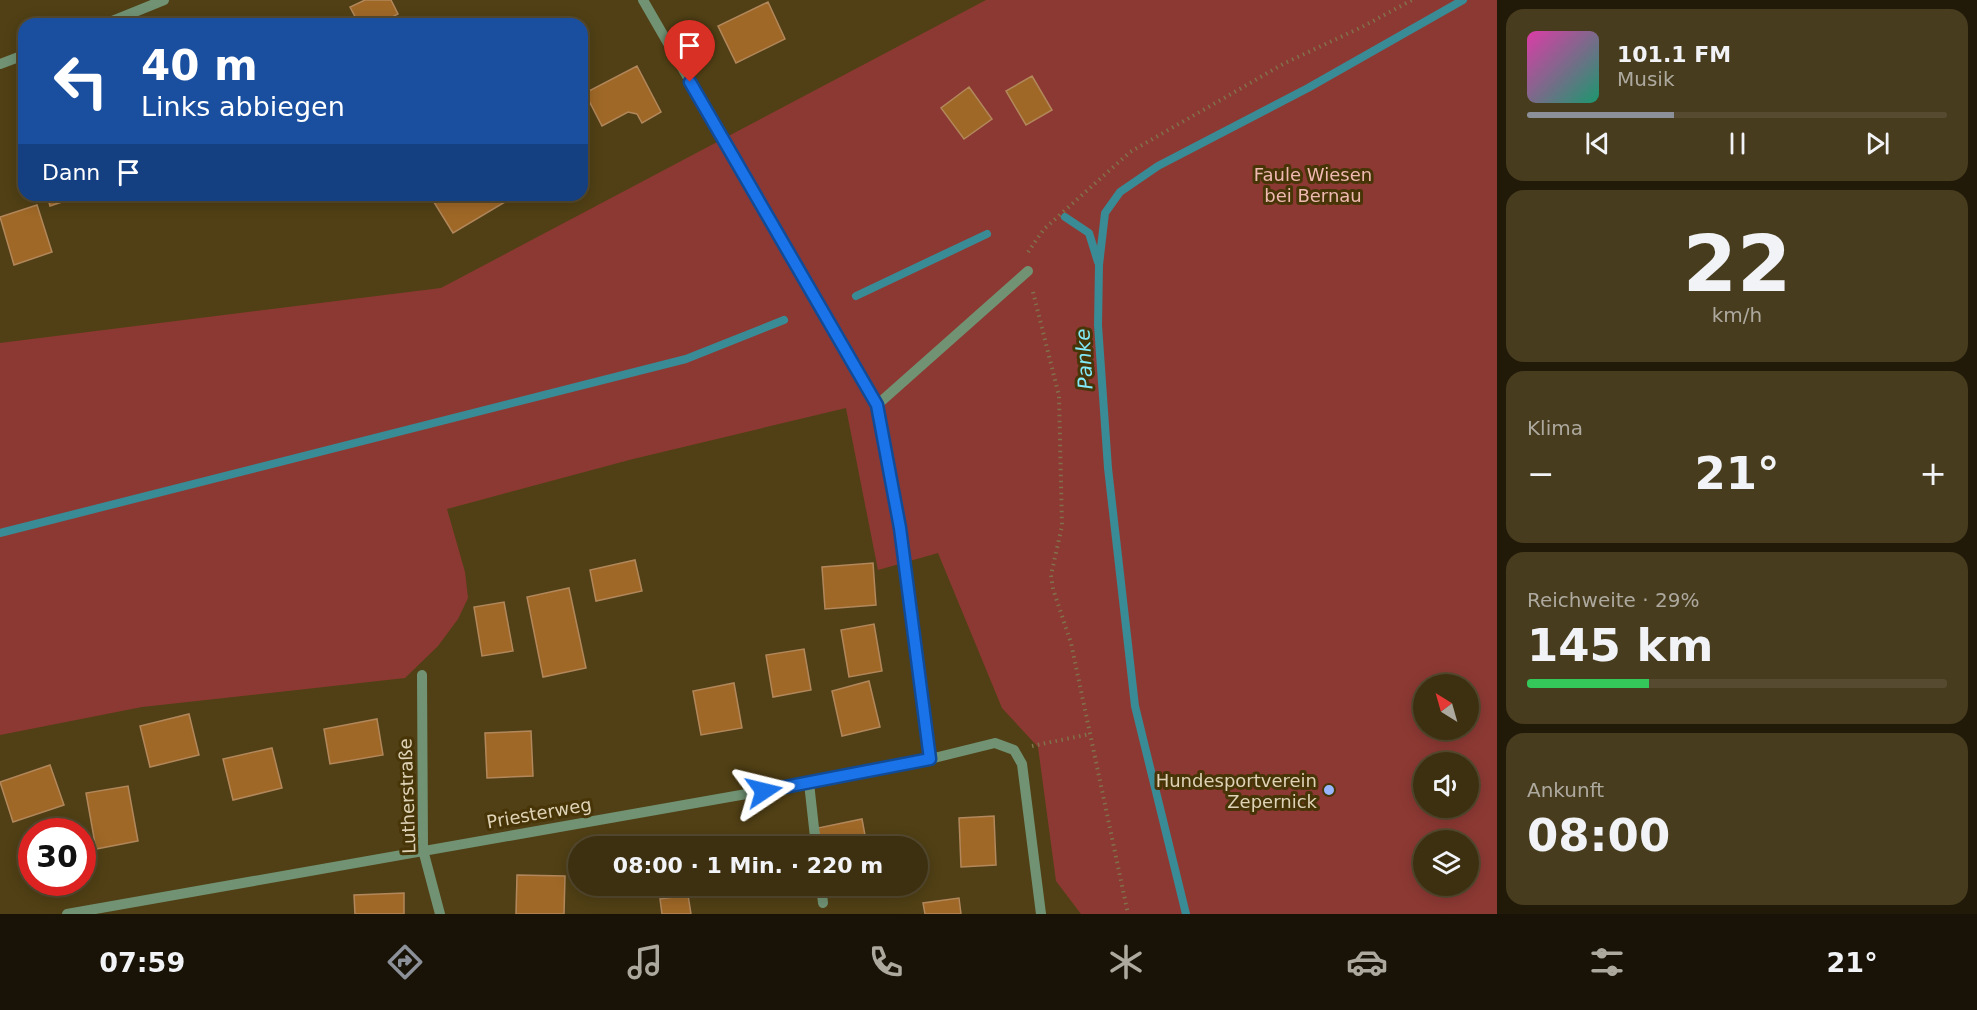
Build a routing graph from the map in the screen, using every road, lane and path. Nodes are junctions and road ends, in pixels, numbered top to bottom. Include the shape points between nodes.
1 (164, 0) edge
2 (643, 0) edge
3 (1412, 0) edge
4 (120, 18) edge
5 (18, 57) edge
6 (0, 64) edge
7 (1028, 271) junction
8 (877, 405) junction
9 (422, 675) dead end
10 (1090, 734) junction
11 (1014, 750) junction
12 (930, 759) junction
13 (809, 783) junction
14 (815, 836) edge
15 (423, 850) junction
16 (822, 896) edge
17 (823, 903) dead end
18 (68, 914) edge
19 (440, 914) edge
20 (1041, 914) edge
21 (1128, 914) edge

1 - 4 street
2 - 8 street
3 - 7 path via 1285,63 1131,152 1044,229 1028,252
5 - 6 street
7 - 8 street
7 - 10 path via 1059,396 1062,526 1051,575 1071,643
8 - 12 street via 900,528
9 - 15 street, Lutherstraße
10 - 11 path
10 - 21 path
11 - 12 street, Priesterweg via 995,743
11 - 20 street via 1022,764
12 - 13 street, Priesterweg
13 - 14 street
13 - 15 street, Priesterweg
15 - 18 street, Priesterweg
15 - 19 street, Lutherstraße
16 - 17 street

